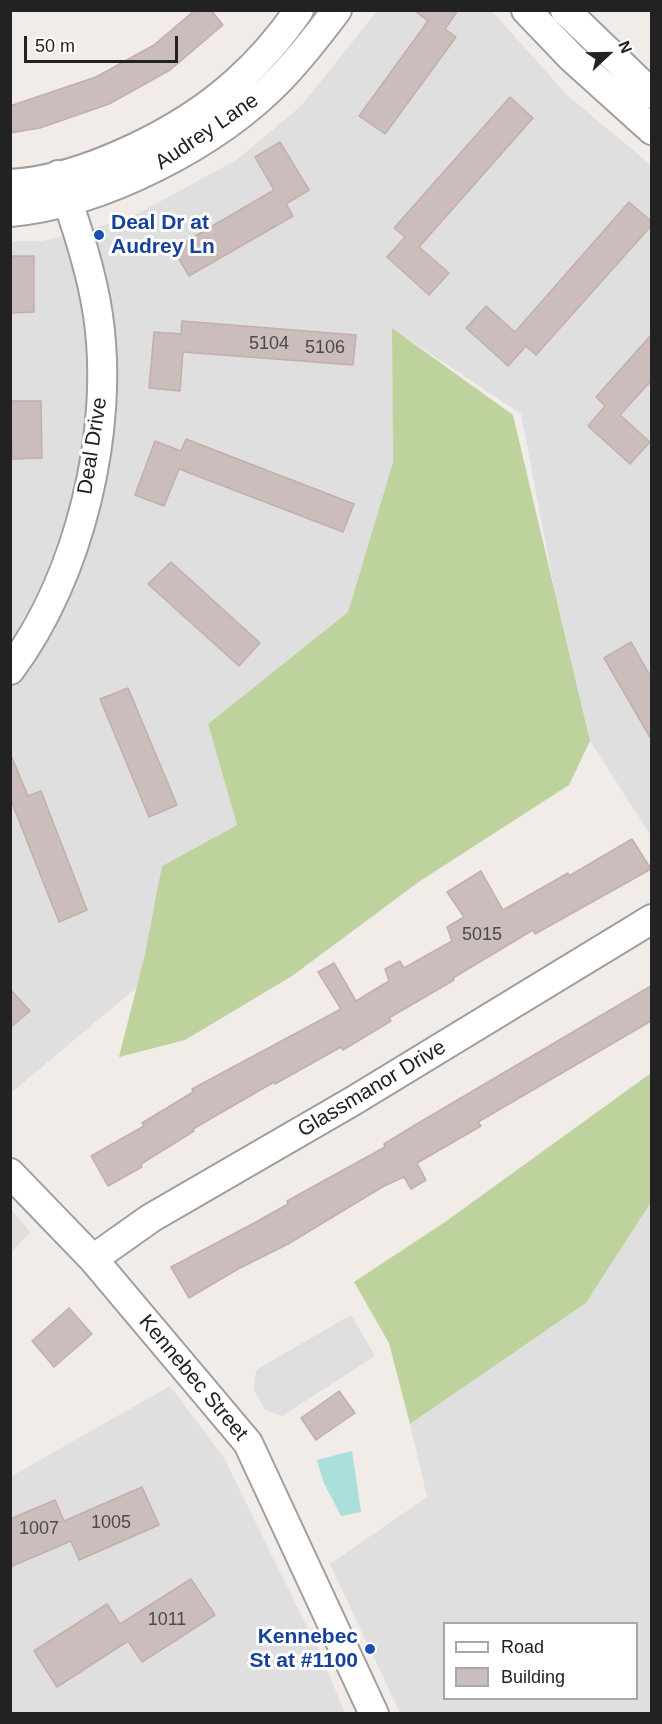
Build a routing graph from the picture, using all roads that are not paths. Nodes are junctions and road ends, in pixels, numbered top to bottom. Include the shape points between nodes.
1 (299, 10) edge
2 (337, 10) edge
3 (526, 10) edge
4 (570, 12) edge
5 (651, 94) edge
6 (651, 130) edge
7 (58, 175) junction
8 (10, 184) edge
9 (68, 202) junction
10 (10, 212) edge
11 (10, 670) edge
12 (651, 919) edge
13 (10, 1173) edge
14 (93, 1260) junction
15 (374, 1713) edge

1 - 7 street, Audrey Lane via 236,82 196,113 99,162
2 - 9 street, Audrey Lane via 280,79 227,122 156,168
3 - 6 street
4 - 5 street
7 - 8 street, Audrey Lane
7 - 9 street, Deal Drive
9 - 10 street, Audrey Lane
9 - 11 street, Deal Drive via 98,316 103,378 100,427 71,551 48,608
12 - 14 street, Glassmanor Drive via 353,1101 151,1218
13 - 14 street, Kennebec Street
14 - 15 street, Kennebec Street via 249,1443

